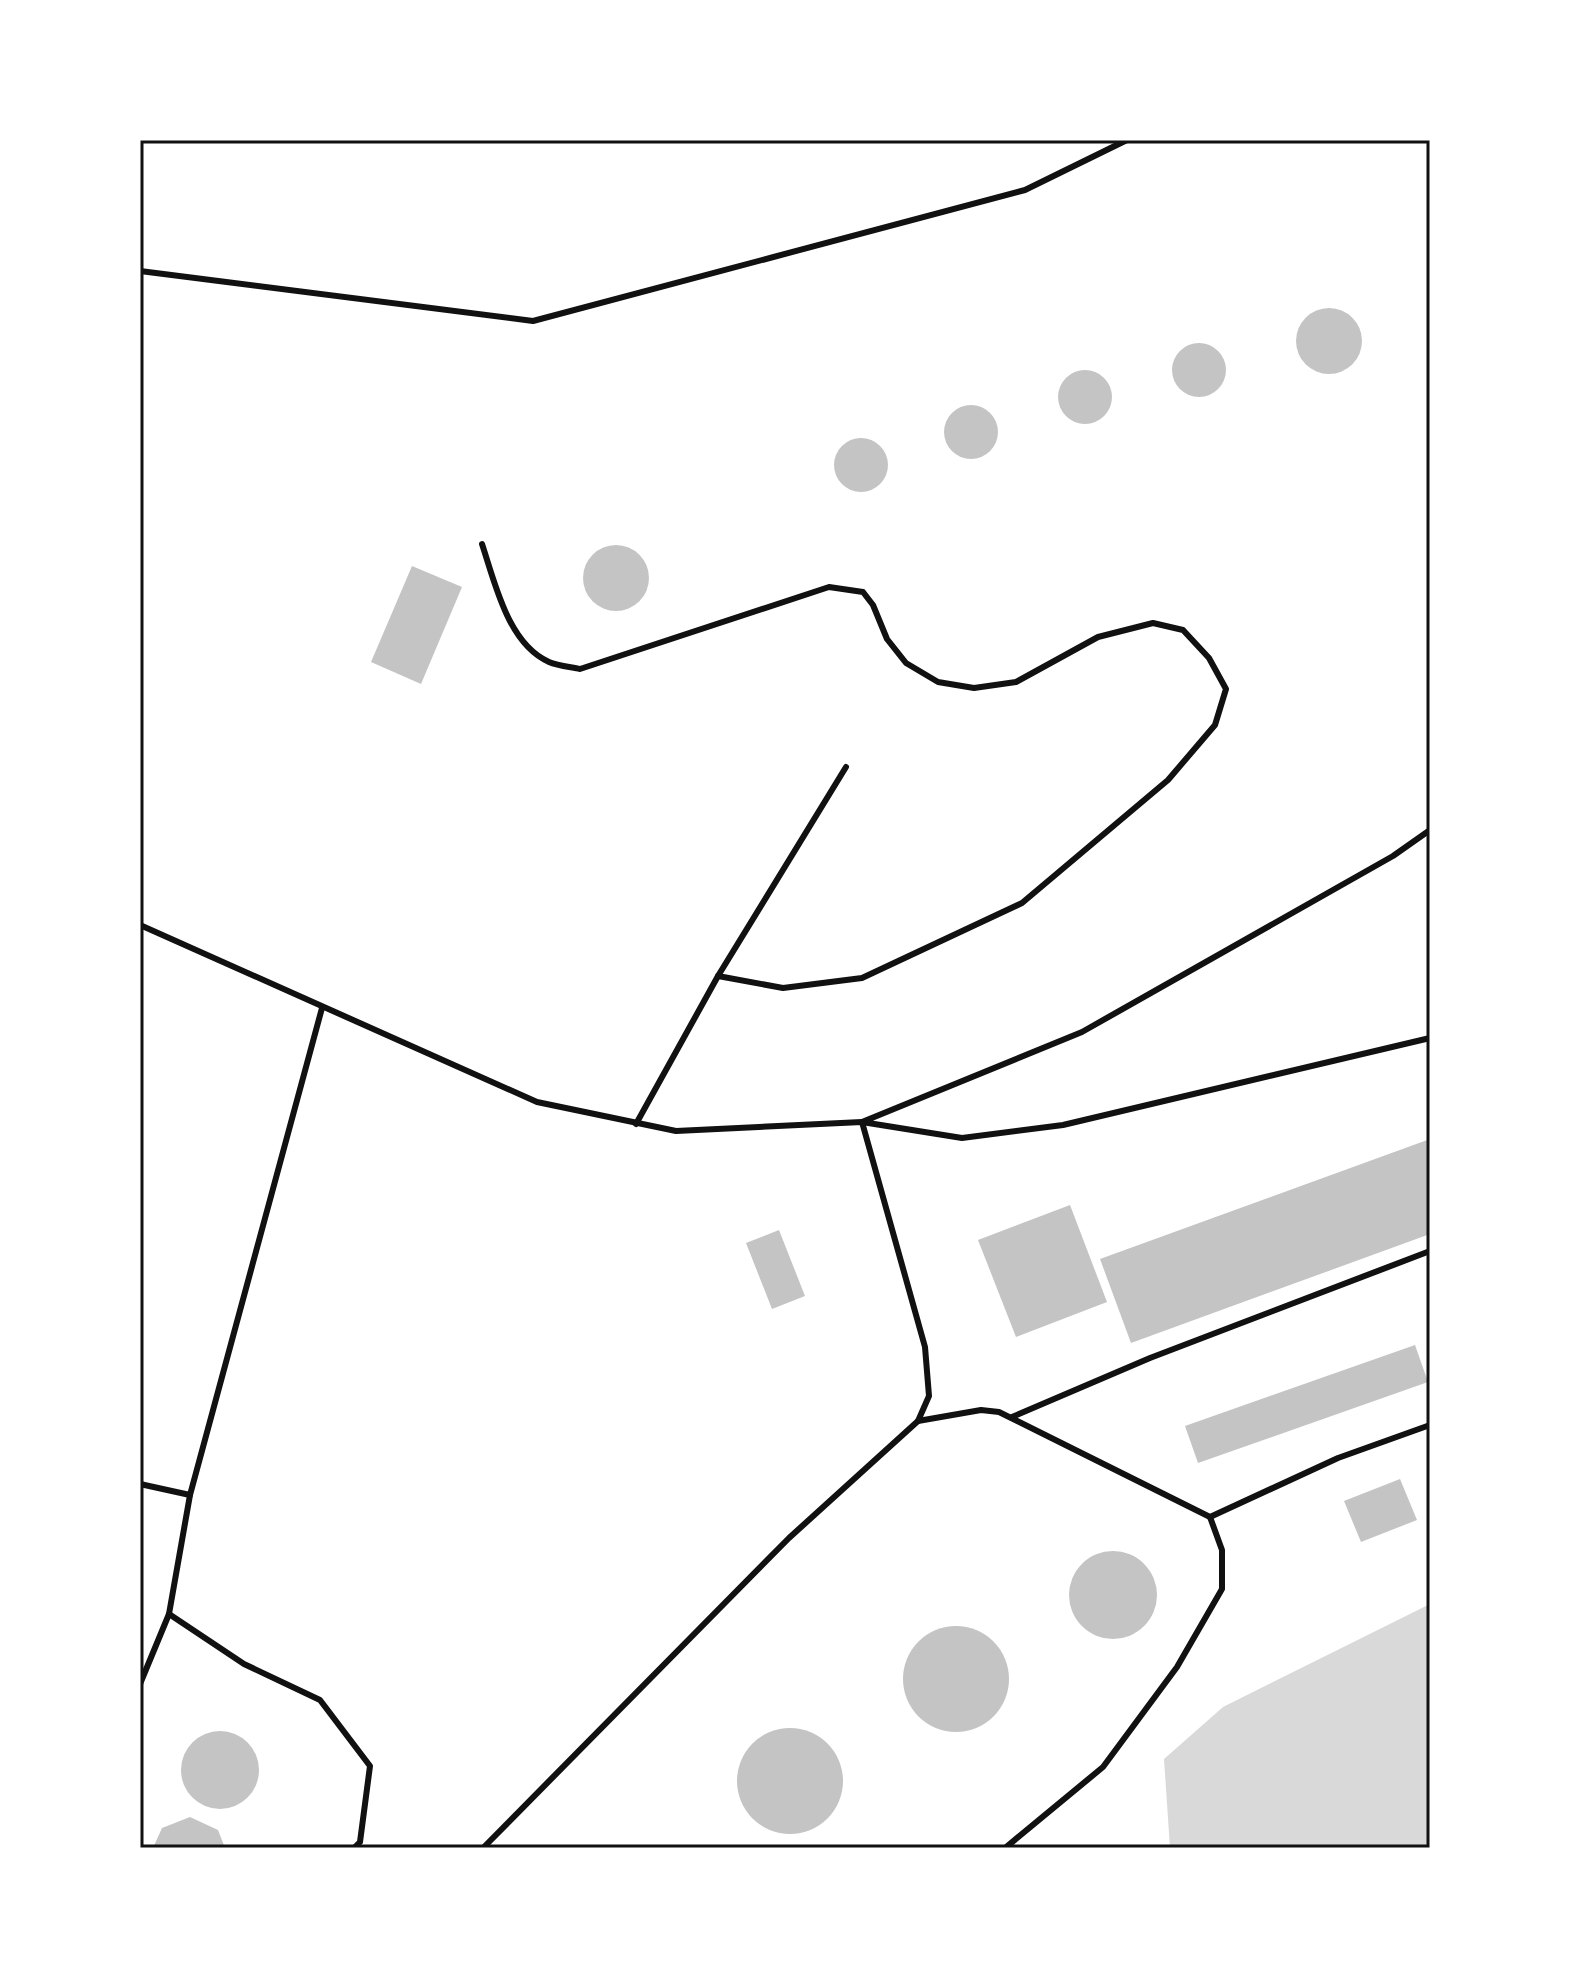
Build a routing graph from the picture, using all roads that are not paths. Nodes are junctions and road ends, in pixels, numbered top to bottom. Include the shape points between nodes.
1 (1127, 140) edge
2 (140, 271) edge
3 (482, 544) dead end
4 (846, 767) dead end
5 (1430, 830) edge
6 (140, 925) edge
7 (718, 976) junction
8 (322, 1008) junction
9 (1430, 1038) edge
10 (862, 1122) junction
11 (636, 1124) junction
12 (1430, 1251) edge
13 (1012, 1417) junction
14 (918, 1421) junction
15 (1430, 1425) edge
16 (140, 1484) edge
17 (190, 1495) junction
18 (1210, 1517) junction
19 (169, 1614) junction
20 (140, 1684) edge
21 (354, 1848) edge
22 (483, 1848) edge
23 (1005, 1848) edge

1 - 2 lane via 1025,190 533,321
3 - 7 lane via 503,607 526,644 548,662 580,669 829,587 863,592 906,663 938,682 974,688 1016,682 1098,637 1153,623 1183,630 1209,658 1226,689 1215,725 1168,780 1022,903 862,978 783,988
4 - 7 lane
5 - 10 lane via 1082,1032
6 - 8 lane
7 - 11 lane
8 - 11 lane via 537,1102
8 - 17 lane
9 - 10 lane via 1063,1125 962,1138
10 - 11 lane via 676,1131
10 - 14 lane via 925,1347 929,1396
12 - 13 lane
13 - 14 lane via 981,1410
13 - 18 lane
14 - 22 lane via 778,1549
15 - 18 lane via 1338,1458
16 - 17 lane
17 - 19 lane
18 - 23 lane via 1222,1550 1222,1589 1177,1667 1103,1767
19 - 20 lane
19 - 21 lane via 244,1664 320,1700 370,1766 360,1842

